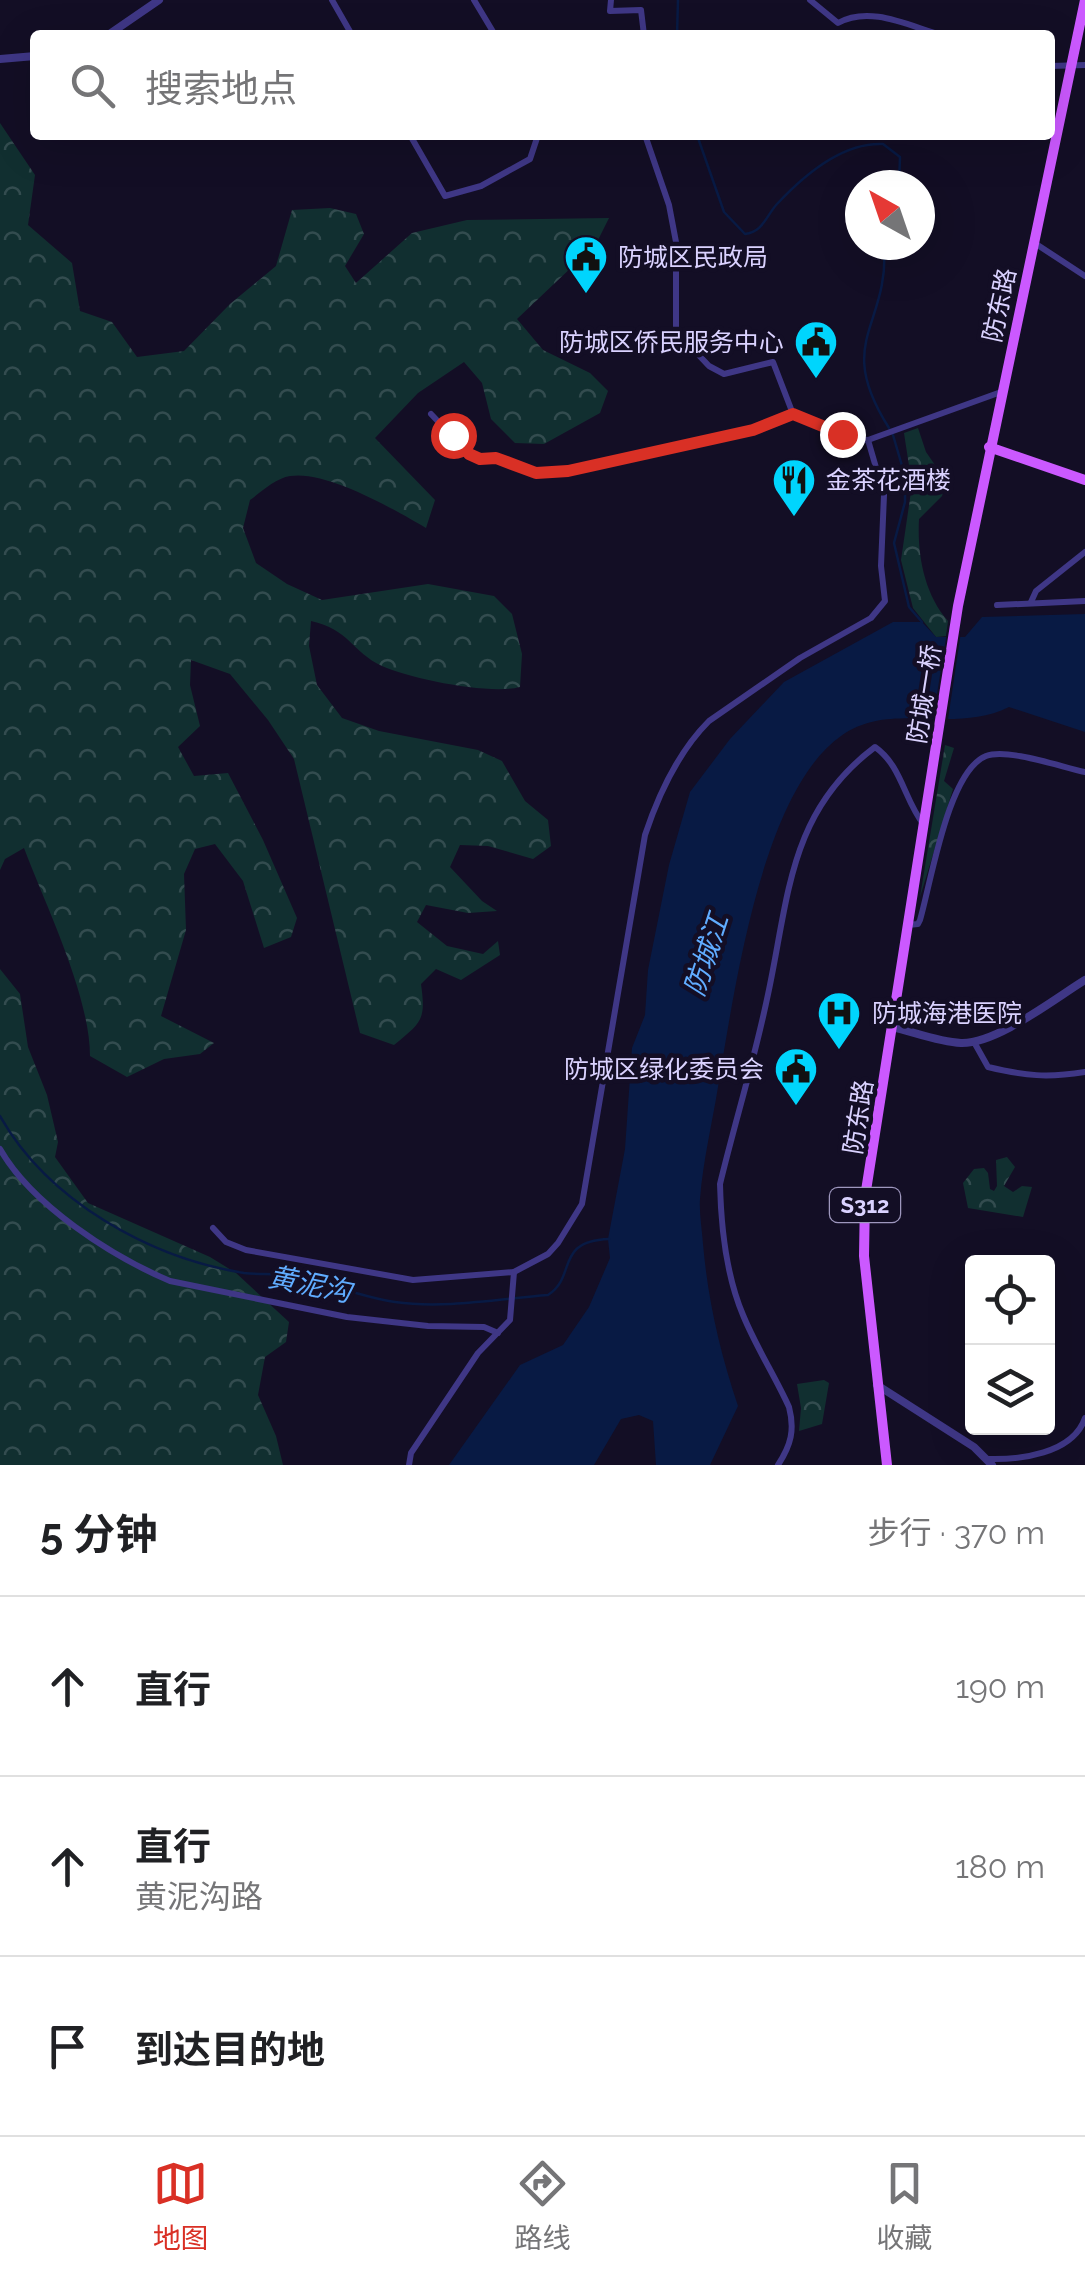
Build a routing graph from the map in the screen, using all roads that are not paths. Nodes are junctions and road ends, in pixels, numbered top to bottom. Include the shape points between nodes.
1 (159, 0) edge
2 (332, 0) edge
3 (474, 0) edge
4 (611, 0) edge
5 (810, 0) edge
6 (1084, 0) edge
7 (115, 30) edge
8 (349, 30) edge
9 (492, 30) edge
10 (643, 30) edge
11 (925, 30) edge
12 (30, 56) edge
13 (0, 58) edge
14 (1071, 65) junction
15 (1085, 65) edge
16 (1055, 66) edge
17 (413, 140) edge
18 (536, 140) edge
19 (647, 140) edge
20 (1055, 140) edge
21 (1055, 140) edge
22 (1033, 242) junction
23 (1085, 276) edge
24 (1001, 392) junction
25 (431, 414) dead end
26 (793, 414) junction
27 (868, 440) junction
28 (989, 447) junction
29 (1085, 480) edge
30 (1085, 552) edge
31 (1085, 601) edge
32 (1031, 602) junction
33 (997, 605) dead end
34 (956, 618) joint
35 (1085, 772) edge
36 (932, 776) joint
37 (924, 825) junction
38 (908, 926) junction
39 (1085, 980) edge
40 (892, 1027) junction
41 (974, 1042) junction
42 (1085, 1072) edge
43 (0, 1148) edge
44 (213, 1228) dead end
45 (514, 1272) junction
46 (498, 1333) junction
47 (876, 1384) junction
48 (1085, 1418) edge
49 (989, 1462) edge
50 (409, 1465) edge
51 (778, 1465) edge
52 (887, 1465) edge

1 - 7 street
2 - 8 street
3 - 9 street
4 - 10 street via 610,11 641,10
5 - 11 street via 838,22 873,15
6 - 14 main road, 防东路
12 - 13 street
14 - 15 street
14 - 16 street
14 - 21 main road, 防东路
17 - 18 street via 444,196 481,186 530,159
19 - 26 street via 676,242 676,331 724,374 773,362
20 - 22 main road, 防东路
22 - 23 street
22 - 24 main road, 防东路
24 - 27 street
24 - 28 main road, 防东路
25 - 26 street via 469,454 536,473 649,454
26 - 27 street
27 - 45 street via 884,495 885,601 871,618 709,721 662,790 645,835 582,1204 548,1254
28 - 29 main road
28 - 34 main road, 防东路 / S312
30 - 32 street via 1036,590
31 - 32 street
32 - 33 street
34 - 36 main road, 防城一桥 / S312
35 - 38 street via 1009,755 977,761 948,811 920,920
36 - 37 main road, 防东路 / S312
37 - 38 main road, 防东路 / S312
37 - 51 street via 890,759 874,747 828,791 804,832 720,1184 733,1289 790,1406 793,1437
38 - 40 main road, 防东路 / S312
39 - 41 street
40 - 41 street
40 - 47 main road, 防东路 / S312 via 865,1197
41 - 42 street via 988,1067 1047,1078
43 - 46 street via 43,1204 170,1281 347,1317
44 - 45 street via 246,1250 378,1276 413,1280
45 - 46 street via 510,1320
46 - 50 street via 478,1353
47 - 49 street
47 - 52 main road, 防东路 / S312
48 - 49 street via 1060,1446

